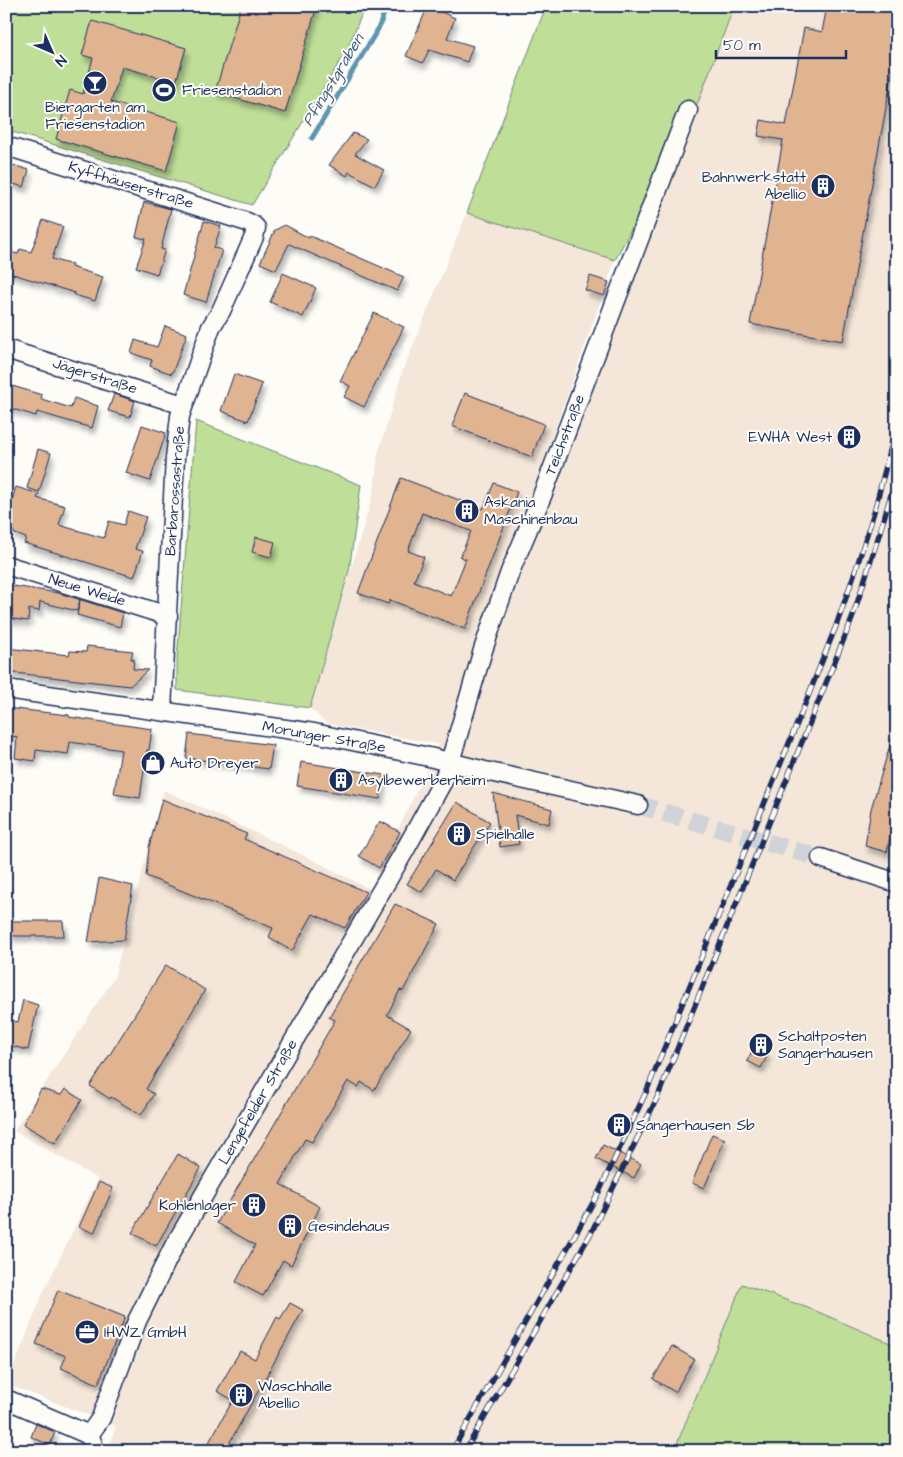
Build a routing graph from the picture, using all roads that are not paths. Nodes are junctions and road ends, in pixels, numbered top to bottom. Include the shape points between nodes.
1 (688, 110) dead end
2 (6, 146) edge
3 (255, 227) joint
4 (6, 348) edge
5 (183, 405) junction
6 (6, 565) edge
7 (168, 616) junction
8 (6, 689) edge
9 (162, 710) junction
10 (450, 762) junction
11 (638, 805) tunnel mouth
12 (821, 858) tunnel mouth
13 (897, 884) edge
14 (6, 1399) edge
15 (92, 1443) edge

1 - 10 street, Teichstraße via 542,496 510,572
2 - 3 street, Kyffhäuserstraße via 251,223
3 - 5 street, Barbarossastraße via 254,238 211,327
4 - 5 street, Jägerstraße
5 - 7 street, Barbarossastraße via 175,458
6 - 7 street, Neue Weide
7 - 9 street, Barbarossastraße
8 - 9 street, Morunger Straße
9 - 10 street, Morunger Straße via 314,733
10 - 11 street, Morunger Straße
10 - 15 street, Lengefelder Straße via 405,850 174,1246 140,1314
12 - 13 street
14 - 15 street

